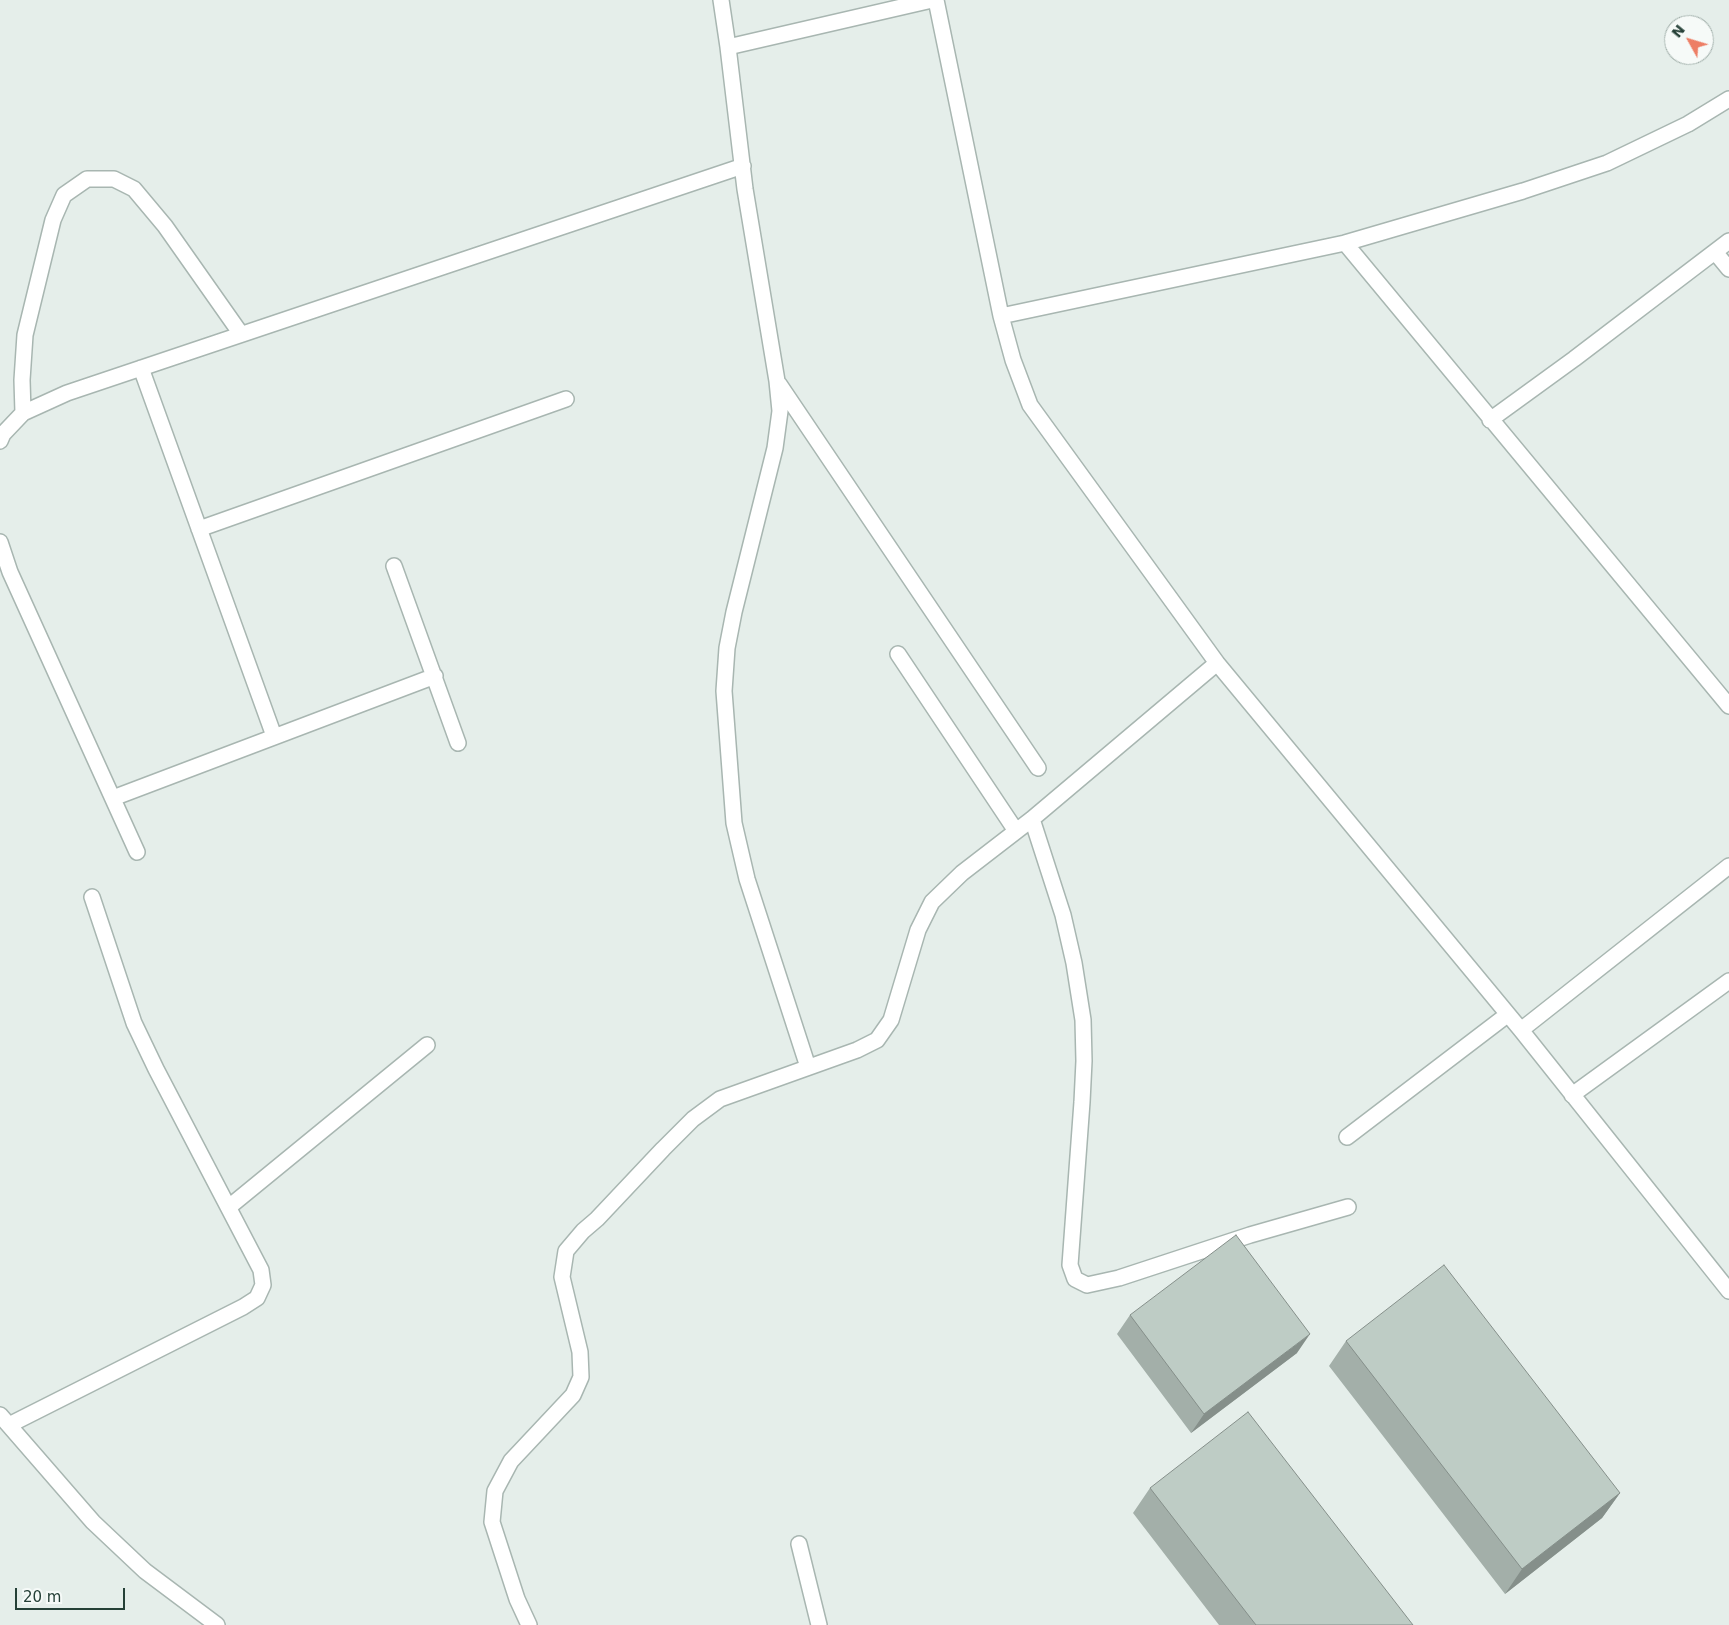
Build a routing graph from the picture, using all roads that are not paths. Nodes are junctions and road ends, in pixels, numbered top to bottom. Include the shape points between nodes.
1 (721, 0) edge
2 (932, 0) edge
3 (936, 0) edge
4 (728, 47) junction
5 (1729, 99) edge
6 (742, 166) junction
7 (1729, 241) edge
8 (1345, 243) junction
9 (1715, 252) junction
10 (1729, 269) edge
11 (1001, 316) junction
12 (241, 334) junction
13 (141, 368) junction
14 (777, 381) junction
15 (566, 399) dead end
16 (23, 413) junction
17 (1490, 420) junction
18 (0, 441) edge
19 (199, 529) junction
20 (0, 542) edge
21 (394, 566) dead end
22 (898, 654) dead end
23 (1217, 663) junction
24 (434, 676) junction
25 (1729, 706) edge
26 (274, 736) junction
27 (458, 742) dead end
28 (1038, 768) dead end
29 (113, 798) junction
30 (1032, 819) junction
31 (1016, 831) junction
32 (137, 852) dead end
33 (1729, 866) edge
34 (92, 897) dead end
35 (1729, 981) edge
36 (1507, 1014) junction
37 (1521, 1030) junction
38 (427, 1045) dead end
39 (808, 1067) junction
40 (1572, 1095) junction
41 (1348, 1137) dead end
42 (229, 1207) junction
43 (1348, 1207) dead end
44 (1729, 1291) edge
45 (4, 1420) edge
46 (799, 1544) dead end
47 (217, 1625) edge
48 (529, 1625) edge
49 (819, 1625) edge

1 - 4 street
2 - 4 street
3 - 11 street
4 - 6 street
5 - 8 street via 1688,124 1607,163
6 - 12 street
6 - 14 street
7 - 9 street
8 - 11 street
8 - 17 street
9 - 10 street
9 - 17 street
11 - 23 street via 1012,360 1030,405
12 - 13 street
12 - 16 street via 165,226 134,189 114,179 86,179 64,195 53,220 25,335
13 - 16 street via 67,393
13 - 19 street
14 - 28 street
14 - 39 street via 780,411 774,448 726,648 724,691 734,822 747,878
15 - 19 street
16 - 18 street
17 - 25 street
19 - 26 street
20 - 29 street via 10,572
21 - 24 street
22 - 31 street
23 - 30 street
23 - 36 street
24 - 26 street
24 - 27 street
26 - 29 street
29 - 32 street
30 - 31 street
30 - 43 street via 1063,915 1083,1020 1082,1102 1070,1265 1075,1279 1087,1285 1119,1278
31 - 39 street via 962,873 932,902 918,930 892,1020 877,1040
33 - 37 street
34 - 42 street via 134,1023
35 - 40 street
36 - 37 street
36 - 41 street
37 - 40 street
38 - 42 street
39 - 48 street via 720,1099 693,1119 566,1251 562,1277 580,1352 581,1377 573,1395 511,1460 495,1491 492,1522
40 - 44 street
42 - 45 street via 261,1270 263,1285 257,1298
45 - 47 street via 93,1522 145,1571
46 - 49 street

